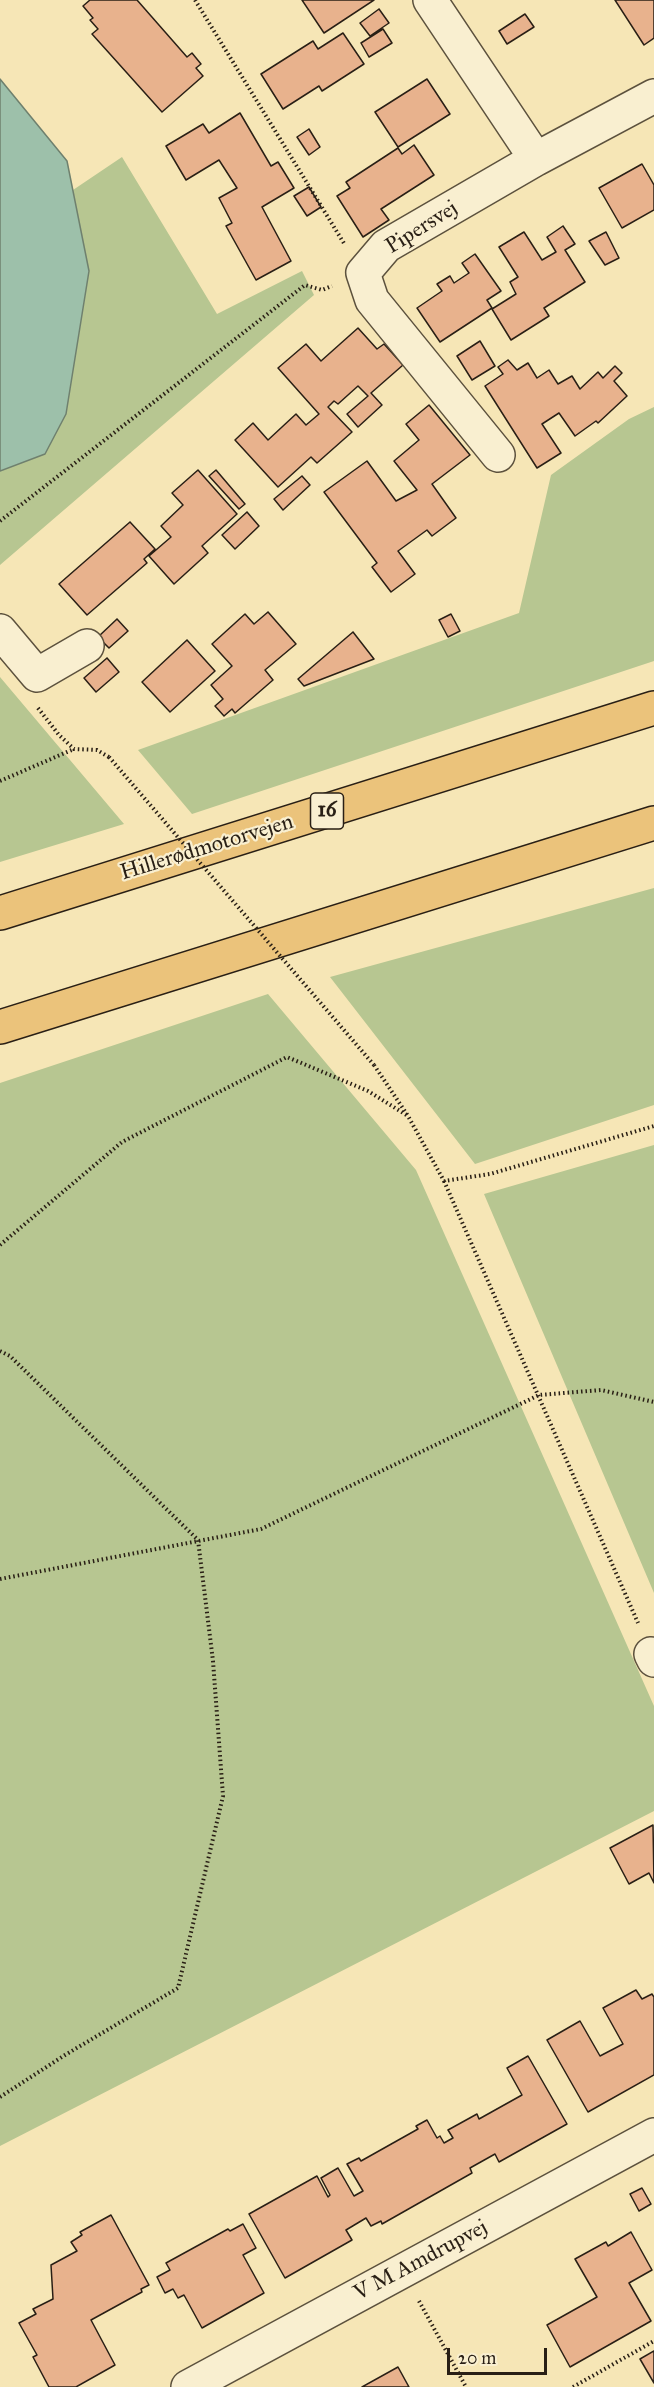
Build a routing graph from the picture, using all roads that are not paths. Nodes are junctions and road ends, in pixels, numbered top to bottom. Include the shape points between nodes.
1 (430, 0) edge
2 (654, 96) edge
3 (536, 159) junction
4 (498, 455) dead end
5 (0, 631) edge
6 (87, 646) dead end
7 (654, 708) edge
8 (654, 823) edge
9 (0, 914) edge
10 (0, 1027) edge
11 (654, 2135) edge
12 (188, 2387) edge

1 - 3 street
2 - 3 street, Pipersvej
3 - 4 street, Pipersvej via 386,246 363,273 372,300
5 - 6 street via 37,675
7 - 9 highway, Hillerødmotorvejen / 16
8 - 10 highway
11 - 12 street, V M Amdrupvej

